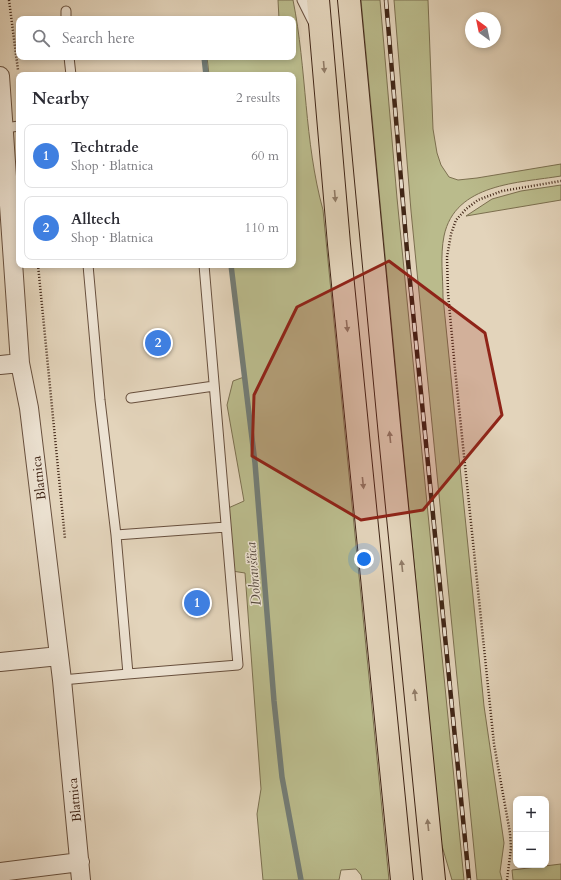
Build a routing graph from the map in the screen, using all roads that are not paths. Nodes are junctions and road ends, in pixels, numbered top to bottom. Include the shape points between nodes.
1 (302, 0) edge
2 (318, 0) edge
3 (349, 0) edge
4 (321, 40) junction
5 (69, 60) edge
6 (71, 72) edge
7 (0, 76) edge
8 (12, 127) edge
9 (16, 245) edge
10 (17, 268) edge
11 (88, 268) edge
12 (204, 268) edge
13 (20, 363) junction
14 (0, 365) edge
15 (214, 386) junction
16 (131, 398) dead end
17 (226, 527) junction
18 (116, 535) junction
19 (59, 656) junction
20 (0, 662) edge
21 (128, 674) junction
22 (62, 680) junction
23 (80, 862) junction
24 (0, 872) edge
25 (81, 880) edge
26 (402, 880) edge
27 (434, 880) edge

1 - 4 lane
2 - 4 main road
27 -> 3 main road
4 -> 26 main road
5 - 6 lane
7 - 8 street, Blatnica
8 - 9 street, Blatnica
10 - 13 street, Blatnica
11 - 18 lane
12 - 15 lane
13 - 14 street
13 - 19 street, Blatnica via 30,408
15 - 16 lane
15 - 17 lane
17 - 18 lane
17 - 21 lane via 238,665
18 - 21 lane
19 - 20 street
19 - 22 street, Blatnica
21 - 22 lane
22 - 23 street, Blatnica
23 - 24 street
23 - 25 street, Blatnica

